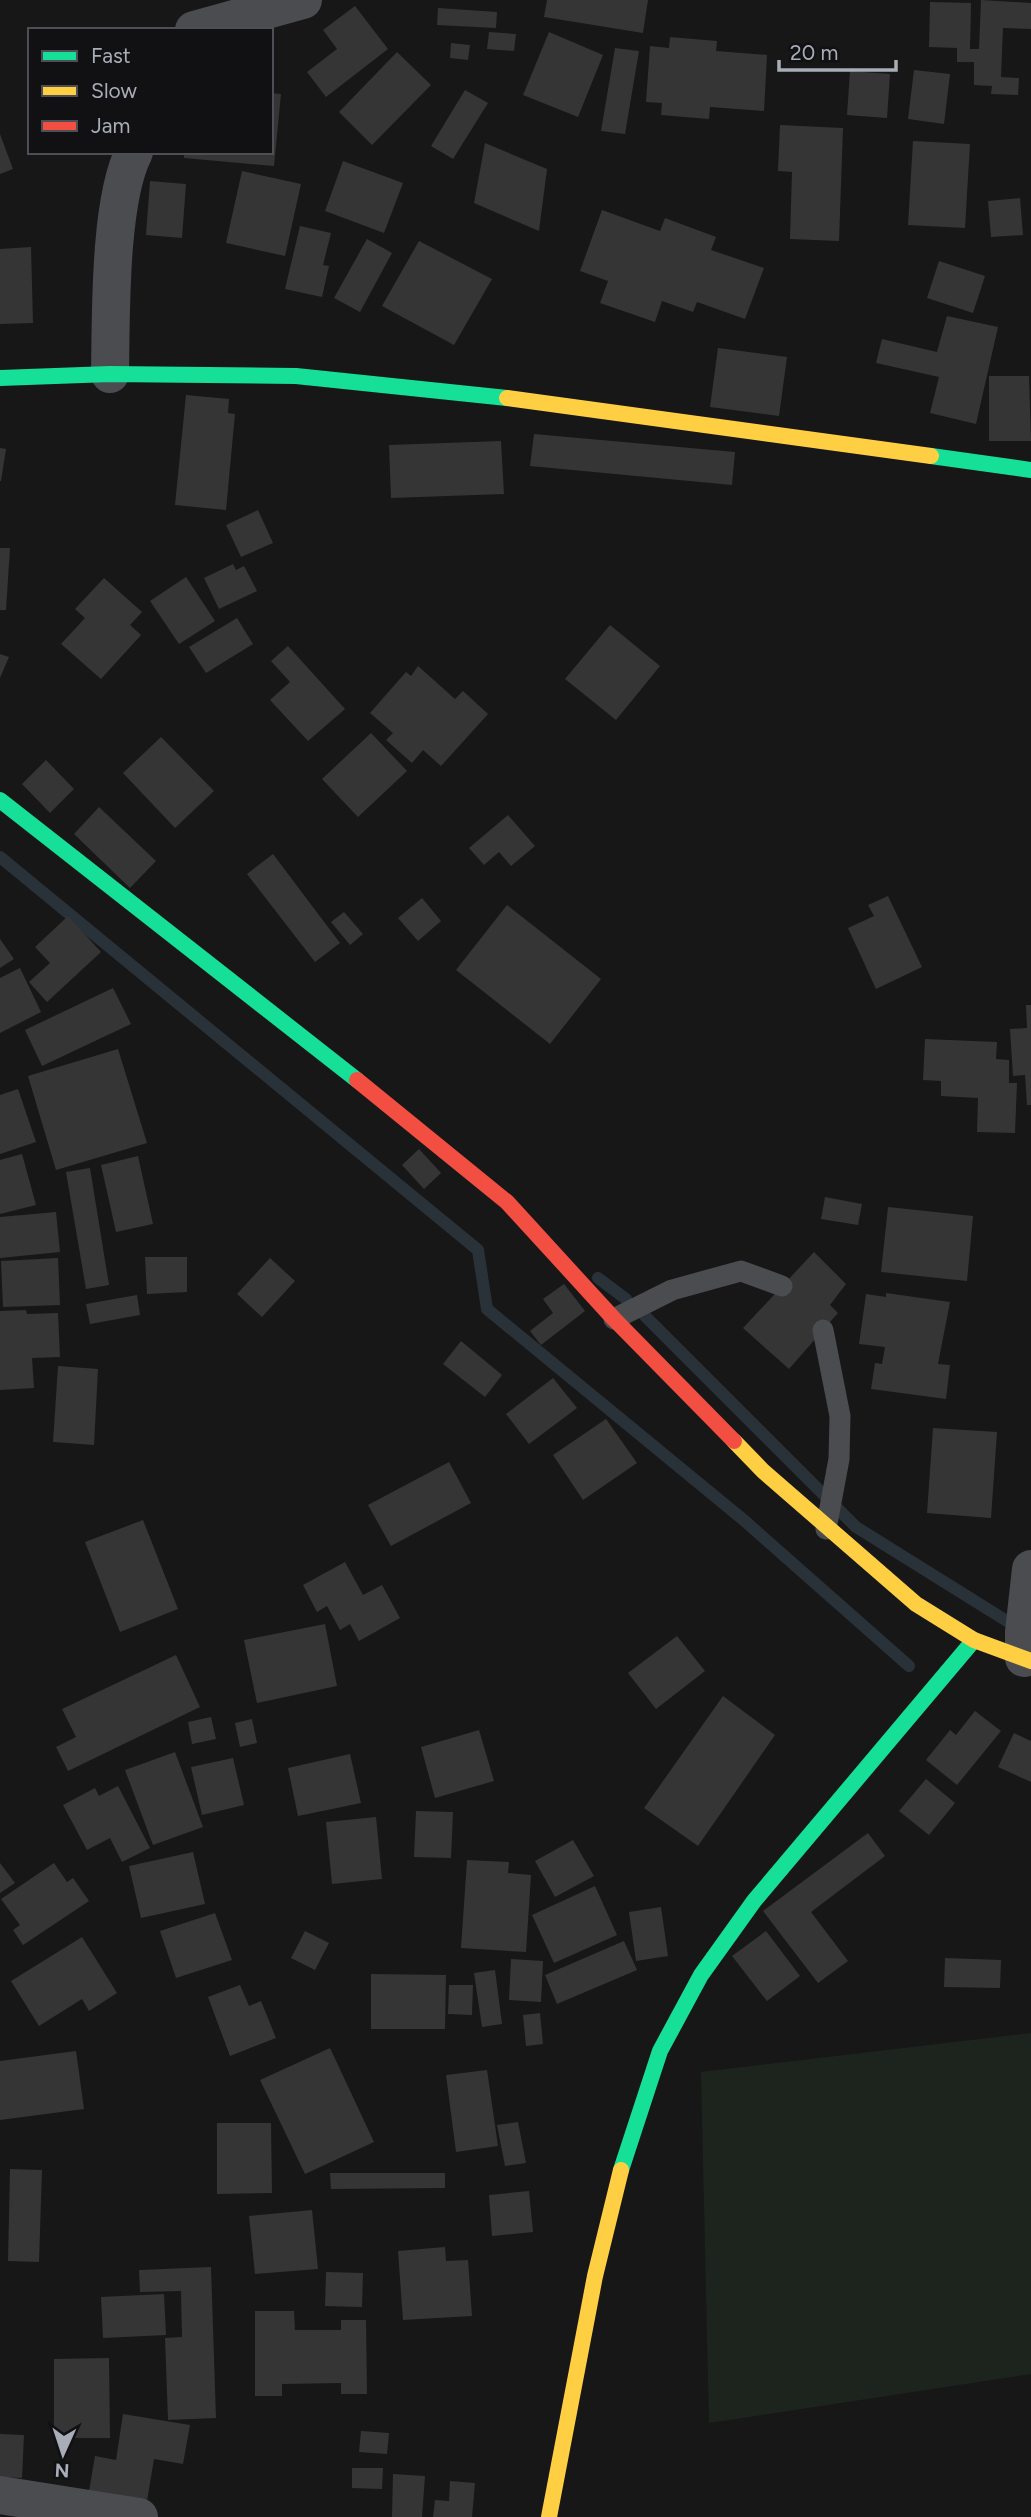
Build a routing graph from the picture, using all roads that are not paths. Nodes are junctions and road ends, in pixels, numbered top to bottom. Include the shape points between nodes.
1 (192, 0) edge
2 (303, 0) edge
3 (191, 28) edge
4 (198, 28) edge
5 (133, 154) edge
6 (110, 374) junction
7 (0, 378) edge
8 (1031, 470) edge
9 (0, 800) edge
10 (782, 1286) dead end
11 (614, 1319) junction
12 (823, 1330) dead end
13 (827, 1528) junction
14 (1031, 1569) edge
15 (974, 1640) junction
16 (1028, 1660) edge
17 (0, 2495) edge
18 (139, 2517) edge
19 (549, 2517) edge

1 - 3 street
2 - 4 street
5 - 6 street via 114,247
6 - 7 street
6 - 8 street via 296,376 500,397
9 - 11 street via 507,1202
10 - 11 lane via 741,1271 672,1290
11 - 13 street via 763,1471
12 - 13 lane via 839,1416 839,1459
13 - 15 street via 916,1604
14 - 16 street via 1024,1632
15 - 16 street
15 - 19 street via 754,1901 701,1975 660,2051 622,2166 595,2276
17 - 18 street

